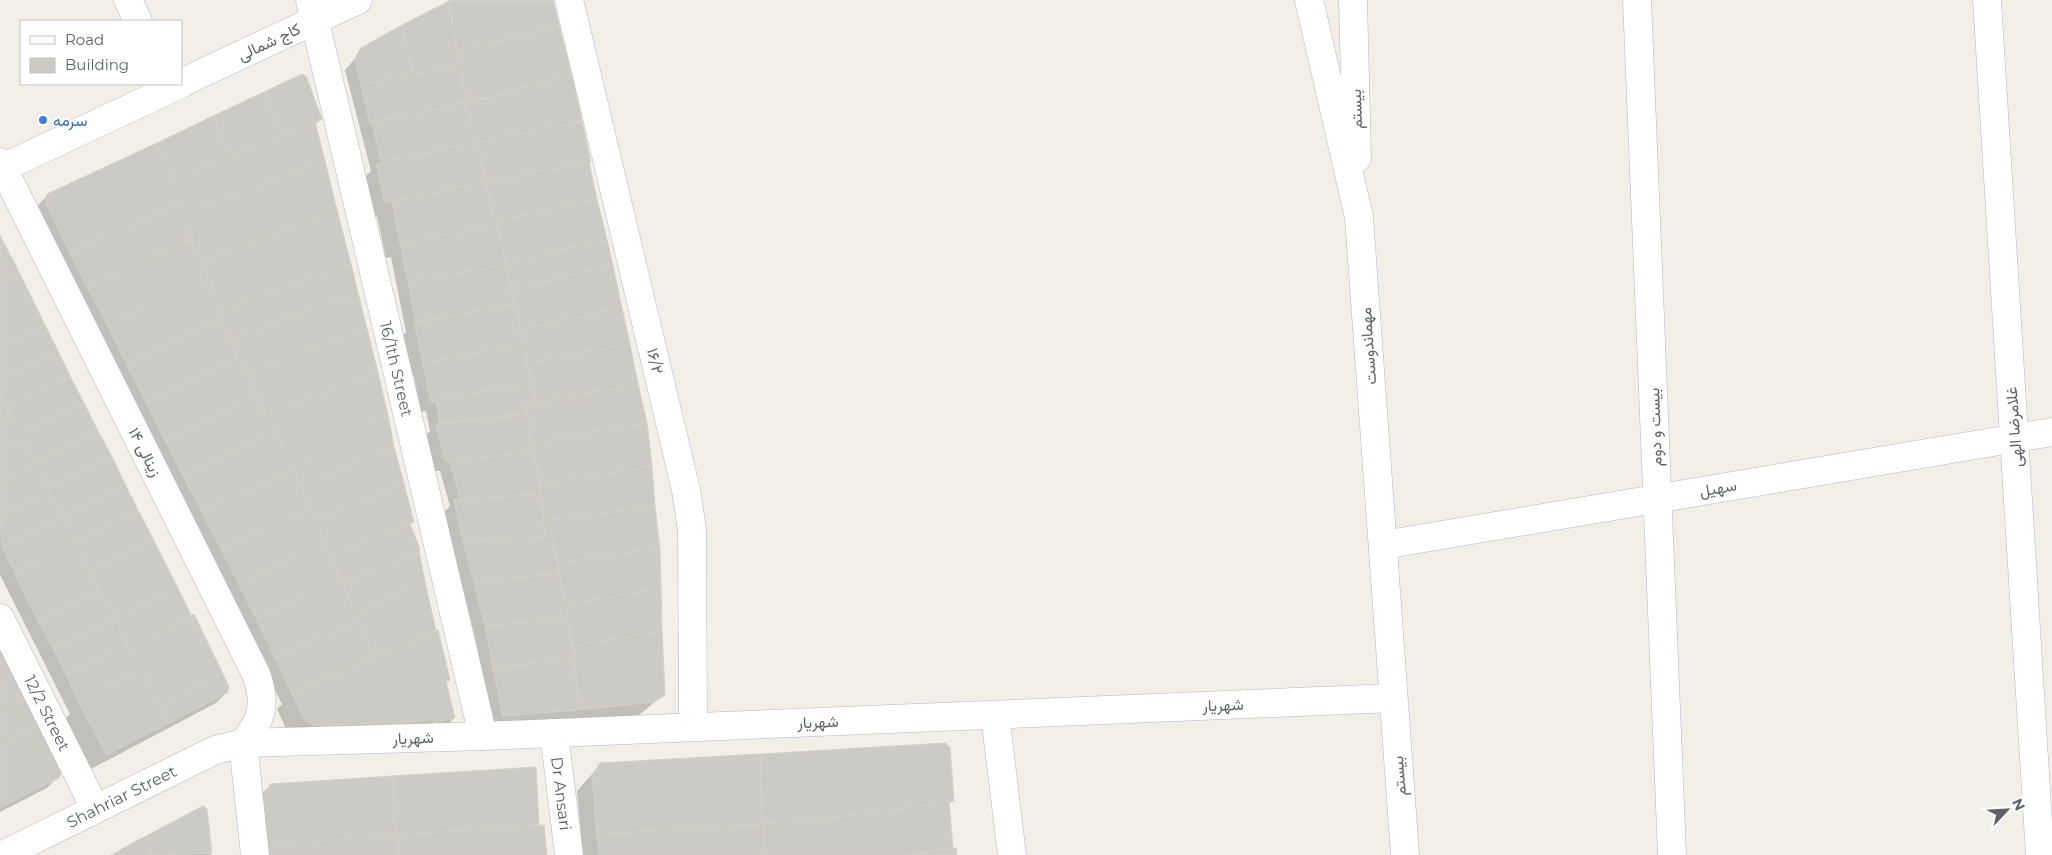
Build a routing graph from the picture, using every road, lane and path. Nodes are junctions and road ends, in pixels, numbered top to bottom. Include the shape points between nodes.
1 (128, 0) edge
2 (358, 0) edge
3 (569, 0) edge
4 (1309, 0) edge
5 (1353, 0) edge
6 (1637, 0) edge
7 (1987, 0) edge
8 (313, 10) edge
9 (138, 20) edge
10 (182, 81) edge
11 (174, 85) edge
12 (1, 167) edge
13 (1359, 217) junction
14 (2052, 432) edge
15 (2014, 438) junction
16 (1658, 498) junction
17 (1383, 545) junction
18 (0, 618) edge
19 (1393, 698) junction
20 (995, 715) junction
21 (692, 727) junction
22 (554, 733) junction
23 (483, 736) junction
24 (243, 743) junction
25 (95, 808) junction
26 (3, 855) edge
27 (255, 855) edge
28 (569, 855) edge
29 (1012, 855) edge
30 (1405, 855) edge
31 (1672, 855) edge
32 (2040, 855) edge

1 - 9 street
2 - 8 street, کاج شمالی
3 - 21 street, ۱۶/۲ via 686,490 692,538
4 - 13 street, مهماندوست
5 - 13 street, بیستم
6 - 16 street, بیست و دوم
7 - 15 street, غلامرضا الهی
8 - 10 street, کاج شمالی
8 - 23 street, 16/1th Street
11 - 12 street, کاج شمالی
12 - 24 street, زینالی ۱۴ via 256,674 260,687 260,716
13 - 17 street, مهماندوست
14 - 15 street, سهیل
15 - 16 street, سهیل
15 - 32 street, غلامرضا الهی
16 - 17 street, سهیل
16 - 31 street, بیست و دوم
17 - 19 street, مهماندوست
18 - 25 street, 12/2 Street
19 - 20 street, شهریار
19 - 30 street, بیستم
20 - 21 street, شهریار
20 - 29 street
21 - 22 street, شهریار
22 - 23 street, شهریار
22 - 28 street, Dr Ansari
23 - 24 street, شهریار
24 - 25 street, Shahriar Street via 215,750
24 - 27 street
25 - 26 street, Shahriar Street

